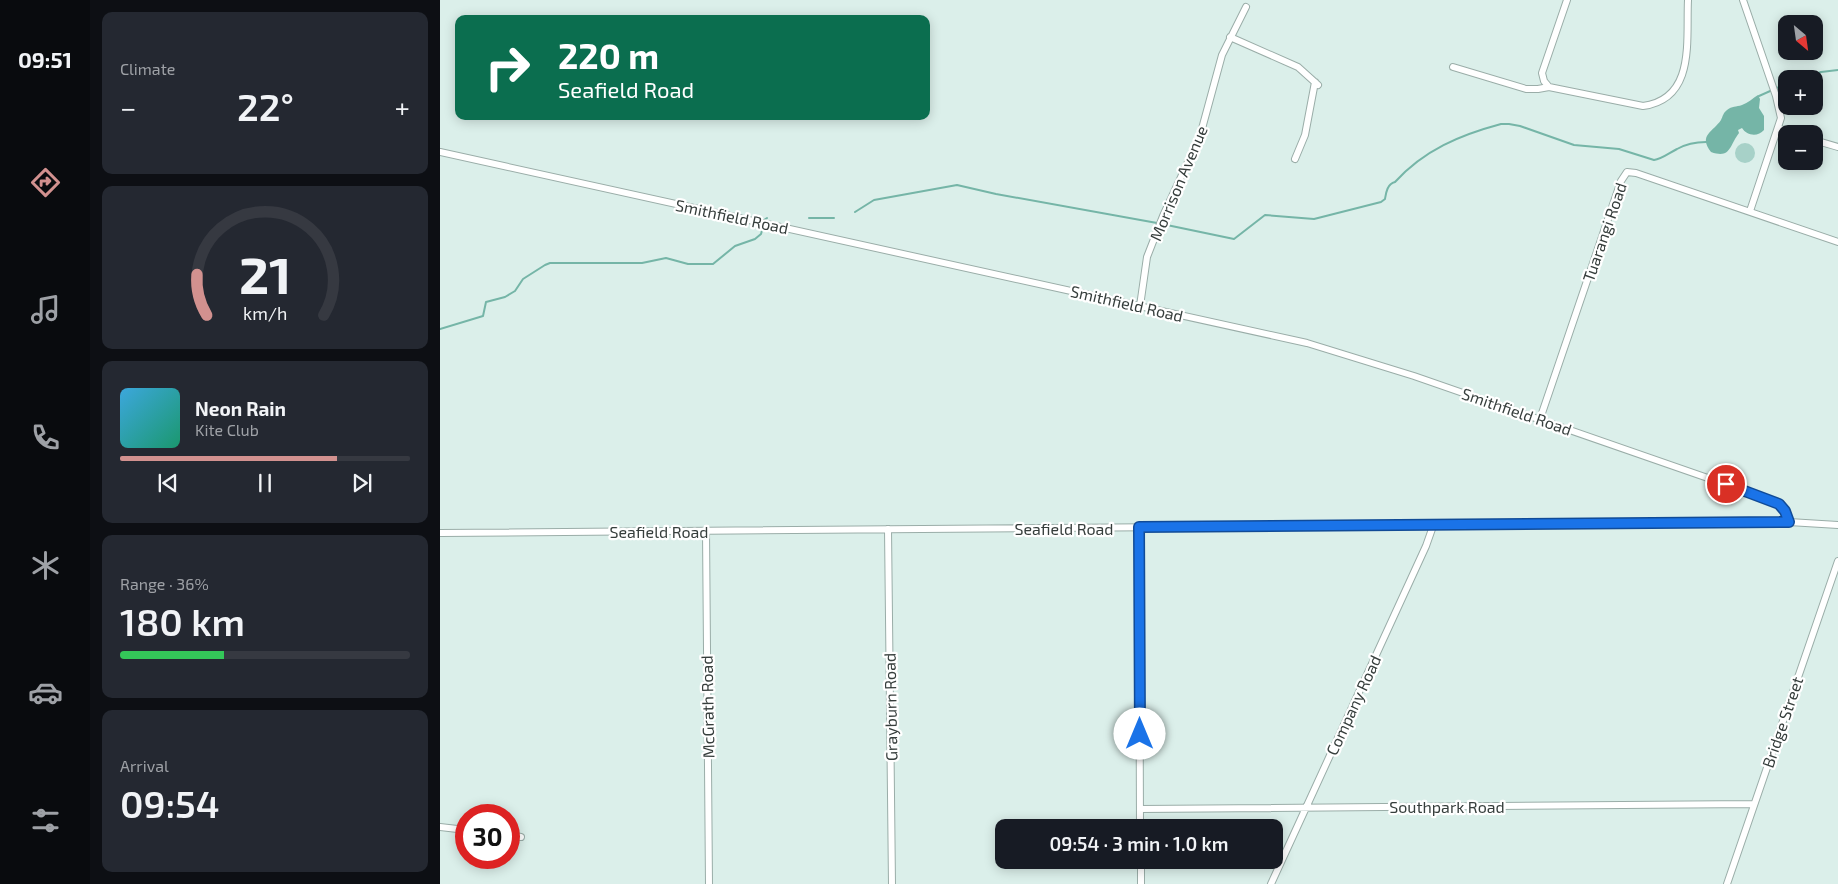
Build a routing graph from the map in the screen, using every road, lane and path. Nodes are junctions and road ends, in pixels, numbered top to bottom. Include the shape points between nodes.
1 (1567, 0) edge
2 (1688, 0) edge
3 (1743, 0) edge
4 (1246, 7) dead end
5 (1230, 37) junction
6 (1453, 67) dead end
7 (1548, 87) junction
8 (1779, 125) edge
9 (1778, 128) edge
10 (1823, 143) edge
11 (1838, 147) edge
12 (440, 152) edge
13 (1295, 159) dead end
14 (1750, 211) junction
15 (1838, 242) edge
16 (1140, 306) junction
17 (1540, 419) junction
18 (1789, 522) junction
19 (1432, 525) junction
20 (1838, 525) edge
21 (1139, 527) junction
22 (888, 529) junction
23 (706, 531) junction
24 (440, 533) edge
25 (1838, 561) edge
26 (1754, 804) junction
27 (1306, 807) junction
28 (1140, 809) junction
29 (1140, 819) edge
30 (440, 827) edge
31 (455, 829) edge
32 (1141, 869) edge
33 (709, 884) edge
34 (892, 884) edge
35 (1141, 884) edge
36 (1270, 884) edge
37 (1727, 884) edge

1 - 7 street via 1542,73
2 - 7 street via 1684,74 1667,97 1637,106
3 - 8 street via 1776,96 1781,118
4 - 5 street, Morrison Avenue
5 - 13 street via 1298,68 1317,84 1305,135
5 - 16 street, Morrison Avenue via 1200,136 1147,257
6 - 7 street via 1526,89
9 - 14 street
10 - 11 street
12 - 16 street, Smithfield Road
14 - 15 street, Tuarangi Road
14 - 17 street, Tuarangi Road via 1630,171 1625,174
16 - 17 street, Smithfield Road via 1335,351
17 - 18 street, Smithfield Road via 1774,501 1785,511
18 - 19 street, Seafield Road
18 - 20 street, Seafield Road
19 - 21 street, Seafield Road
19 - 27 street, Company Road via 1426,546
21 - 22 street, Seafield Road
21 - 28 street
22 - 23 street, Seafield Road
22 - 34 street, Grayburn Road
23 - 24 street, Seafield Road
23 - 33 street, McGrath Road
25 - 26 street, Bridge Street
26 - 27 street, Southpark Road
26 - 37 street, Bridge Street
27 - 28 street, Southpark Road
27 - 36 street, Company Road
28 - 29 street
30 - 31 street
32 - 35 street

